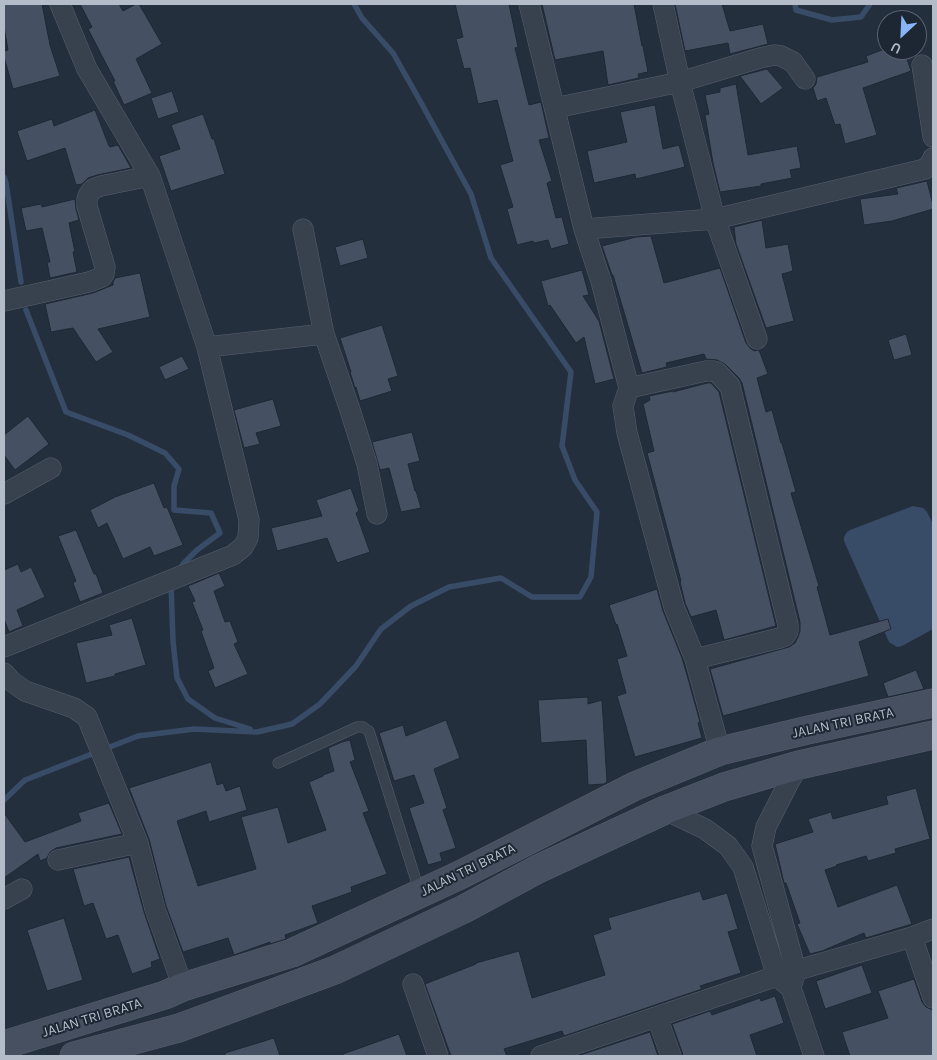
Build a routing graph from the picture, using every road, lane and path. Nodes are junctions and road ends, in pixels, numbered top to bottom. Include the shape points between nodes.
1 (60, 4) edge
2 (529, 4) edge
3 (662, 4) edge
4 (922, 65) dead end
5 (805, 79) dead end
6 (680, 82) junction
7 (555, 108) junction
8 (933, 137) edge
9 (933, 158) edge
10 (150, 176) junction
11 (715, 219) junction
12 (303, 228) dead end
13 (584, 229) junction
14 (4, 301) edge
15 (324, 334) junction
16 (758, 339) dead end
17 (208, 347) junction
18 (629, 388) junction
19 (51, 468) dead end
20 (4, 494) edge
21 (377, 514) dead end
22 (4, 647) edge
23 (695, 659) junction
24 (4, 673) edge
25 (933, 703) edge
26 (933, 735) edge
27 (720, 751) junction
28 (278, 763) dead end
29 (799, 765) junction
30 (664, 810) junction
31 (526, 841) junction
32 (138, 843) junction
33 (58, 860) dead end
34 (538, 869) junction
35 (22, 889) dead end
36 (420, 894) junction
37 (4, 899) edge
38 (933, 929) edge
39 (912, 937) junction
40 (788, 978) junction
41 (413, 984) dead end
42 (183, 987) junction
43 (933, 998) edge
44 (657, 1017) junction
45 (13, 1048) edge
46 (553, 1054) edge
47 (74, 1056) edge
48 (438, 1056) edge
49 (671, 1056) edge
50 (814, 1056) edge

1 - 10 street via 87,69
2 - 7 street
3 - 6 street
4 - 8 street
5 - 6 street via 793,62 774,55
6 - 7 street
6 - 11 street
7 - 13 street
9 - 11 street via 925,169
10 - 14 street via 102,186 89,194 87,206 105,267 102,277
10 - 17 street
11 - 13 street
11 - 16 street
12 - 15 street
13 - 18 street
15 - 17 street
15 - 21 street via 367,464
17 - 22 street via 249,520 248,538 243,546 233,555
18 - 23 street via 623,406 627,433 674,606
18 - 23 street via 706,370 717,372 730,386 788,631 780,638
19 - 20 street
23 - 27 street
24 - 32 street via 25,691 74,708 87,717
25 - 27 street, JALAN TRI BRATA
26 - 29 street
27 - 31 street, JALAN TRI BRATA via 635,786
28 - 36 lane via 357,727 369,731
29 - 30 street via 724,787
29 - 40 street via 766,827 762,846
30 - 34 street
30 - 40 street via 705,829 728,846 743,867
31 - 34 street
31 - 36 street, JALAN TRI BRATA
32 - 33 street
32 - 42 street via 155,909
34 - 47 street via 464,909 335,970 179,1028
35 - 37 street
36 - 42 street, JALAN TRI BRATA via 292,953
38 - 39 street
39 - 40 street
39 - 43 street
40 - 44 street
40 - 50 street
41 - 48 street
42 - 45 street, JALAN TRI BRATA
44 - 46 street
44 - 49 street

